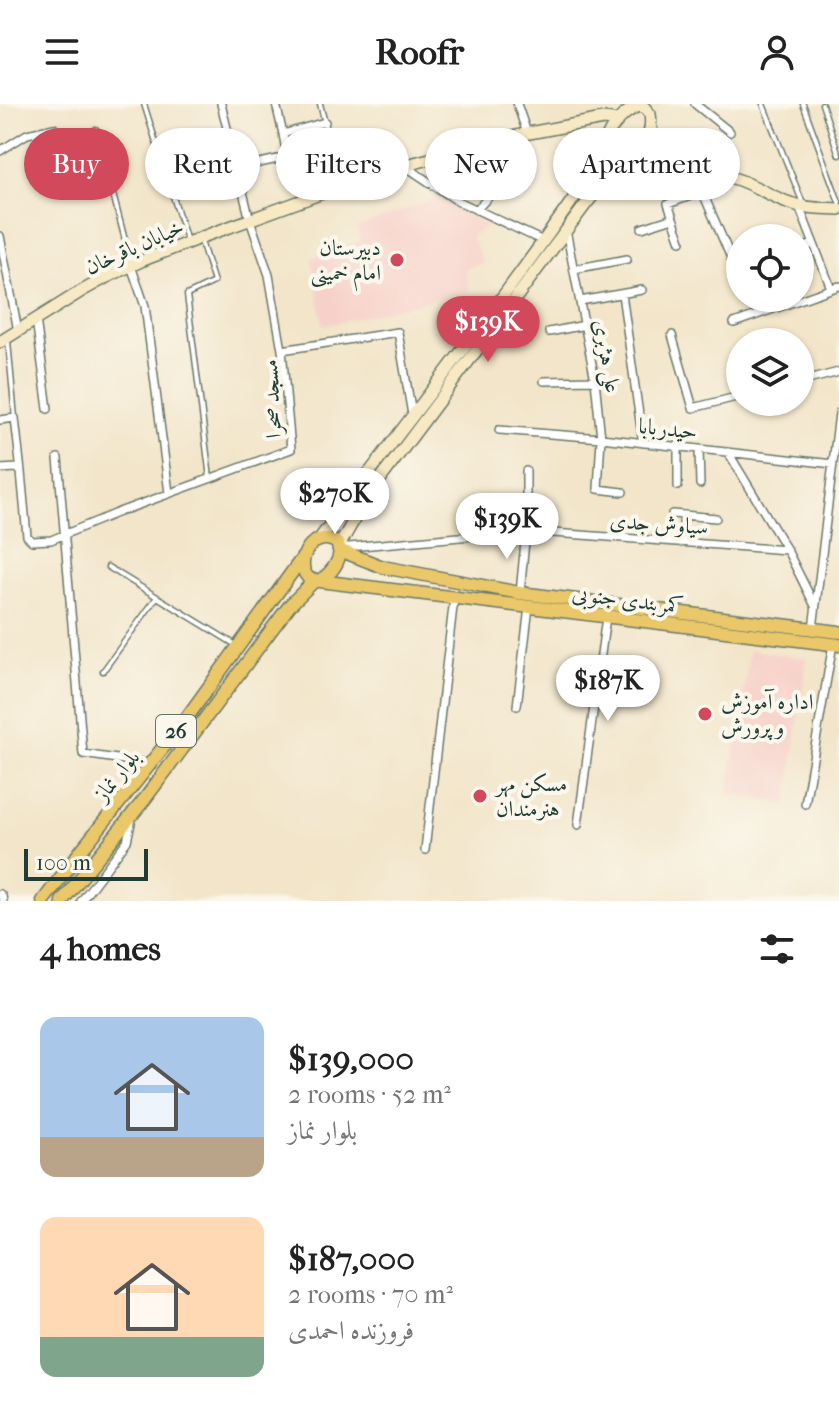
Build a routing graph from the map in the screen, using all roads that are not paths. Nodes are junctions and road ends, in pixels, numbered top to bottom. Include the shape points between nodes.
1 (144, 104) edge
2 (221, 104) edge
3 (276, 104) edge
4 (320, 104) edge
5 (517, 104) edge
6 (695, 104) edge
7 (763, 104) edge
8 (803, 104) edge
9 (822, 104) edge
10 (645, 106) edge
11 (325, 122) junction
12 (616, 123) junction
13 (651, 126) edge
14 (227, 128) edge
15 (282, 128) edge
16 (304, 128) edge
17 (327, 128) edge
18 (525, 128) edge
19 (613, 128) edge
20 (725, 128) edge
21 (537, 131) edge
22 (24, 136) edge
23 (0, 151) edge
24 (839, 155) edge
25 (409, 169) edge
26 (740, 180) edge
27 (114, 200) edge
28 (245, 200) edge
29 (304, 200) edge
30 (486, 200) edge
31 (573, 200) edge
32 (589, 200) edge
33 (679, 200) edge
34 (706, 200) edge
35 (839, 202) edge
36 (802, 206) junction
37 (839, 209) edge
38 (476, 210) junction
39 (673, 218) junction
40 (250, 220) junction
41 (807, 224) edge
42 (642, 228) dead end
43 (566, 230) junction
44 (0, 236) edge
45 (200, 238) junction
46 (543, 241) junction
47 (681, 241) dead end
48 (188, 243) junction
49 (814, 246) edge
50 (726, 247) edge
51 (627, 259) dead end
52 (131, 266) junction
53 (574, 269) junction
54 (4, 282) edge
55 (835, 287) edge
56 (642, 290) dead end
57 (622, 294) junction
58 (580, 301) junction
59 (36, 319) junction
60 (734, 323) dead end
61 (585, 325) junction
62 (549, 332) dead end
63 (672, 335) dead end
64 (8, 337) edge
65 (282, 350) junction
66 (839, 372) edge
67 (814, 378) edge
68 (595, 380) junction
69 (544, 381) dead end
70 (726, 400) edge
71 (48, 409) dead end
72 (839, 413) edge
73 (412, 415) junction
74 (15, 418) junction
75 (0, 420) edge
76 (499, 430) dead end
77 (601, 438) junction
78 (643, 443) junction
79 (678, 448) junction
80 (699, 450) junction
81 (728, 452) junction
82 (58, 458) dead end
83 (833, 464) junction
84 (0, 469) edge
85 (526, 471) dead end
86 (21, 472) junction
87 (210, 478) junction
88 (700, 484) dead end
89 (678, 486) dead end
90 (623, 492) dead end
91 (169, 493) junction
92 (339, 512) junction
93 (672, 514) dead end
94 (684, 515) junction
95 (355, 518) junction
96 (716, 518) dead end
97 (526, 531) junction
98 (64, 534) junction
99 (318, 541) junction
100 (681, 543) junction
101 (339, 549) junction
102 (787, 550) junction
103 (303, 557) junction
104 (108, 567) dead end
105 (383, 567) junction
106 (316, 580) junction
107 (380, 589) junction
108 (520, 593) junction
109 (276, 594) junction
110 (157, 597) junction
111 (454, 598) junction
112 (290, 605) junction
113 (529, 607) junction
114 (816, 608) junction
115 (606, 617) junction
116 (722, 624) junction
117 (812, 635) junction
118 (836, 638) edge
119 (238, 646) junction
120 (103, 671) dead end
121 (517, 706) dead end
122 (151, 764) junction
123 (805, 804) dead end
124 (114, 810) junction
125 (130, 816) junction
126 (578, 825) dead end
127 (425, 850) dead end
128 (0, 894) edge
129 (3, 901) edge
130 (43, 901) edge
131 (62, 901) edge
132 (81, 901) edge

1 - 48 lane
2 - 14 street
3 - 15 street
4 - 11 lane
5 - 18 street
6 - 20 street
7 - 36 lane
8 - 35 lane
9 - 24 lane
10 - 12 main road via 627,111
10 - 13 main road
11 - 16 street
11 - 17 lane
12 - 19 main road, 26
12 - 21 main road, خیابان باقرخان via 603,119
22 - 23 street
25 - 38 street
26 - 36 main road
27 - 52 lane
28 - 40 street
29 - 40 main road, خیابان باقرخان
30 - 38 street
31 - 46 main road, 26
32 - 43 main road, 26
33 - 39 street via 668,204
34 - 50 street
36 - 37 main road
36 - 41 street
38 - 46 street
39 - 42 street
39 - 47 street
40 - 45 main road, خیابان باقرخان
40 - 65 street via 269,275
43 - 53 street, علی هژبری
43 - 95 main road, 26
44 - 54 street
45 - 48 main road, خیابان باقرخان
45 - 87 lane via 214,282 187,295
46 - 73 main road, 26
48 - 52 main road, خیابان باقرخان
49 - 55 street
51 - 53 street
52 - 59 main road, خیابان باقرخان
52 - 91 street via 145,306
53 - 58 street, علی هژبری
54 - 64 street
55 - 60 street
56 - 57 street
57 - 58 street
57 - 78 street
58 - 61 street, علی هژبری
59 - 64 main road, خیابان باقرخان
59 - 71 street
61 - 62 street
61 - 68 street, علی هژبری
63 - 70 street via 693,408
64 - 74 lane
65 - 73 street, مسجد صحرا via 398,332
65 - 87 street, مسجد صحرا via 291,449
66 - 67 street
68 - 69 street
68 - 77 street, علی هژبری
72 - 83 street
73 - 92 main road, 26
74 - 75 street
74 - 86 street
76 - 77 street, حیدربابا
77 - 78 street, حیدربابا
77 - 90 street, علی هژبری via 598,489
78 - 79 street, حیدربابا
79 - 80 street, حیدربابا
79 - 89 street
80 - 81 street, حیدربابا
80 - 88 street
81 - 83 street, حیدربابا
81 - 102 street
82 - 98 street
83 - 114 street
84 - 86 street
85 - 97 street
86 - 98 street, مسجد صحرا via 27,536 40,542
87 - 91 street, مسجد صحرا
91 - 98 street, مسجد صحرا
92 - 95 main road via 344,521
92 - 99 main road, 26
93 - 94 street
94 - 96 street
94 - 100 street
95 - 101 main road, 26
97 - 100 street, سیاوش جدی
97 - 101 street, سیاوش جدی
97 - 108 street
98 - 122 street via 83,754
99 - 101 main road via 330,540
99 - 103 main road, 26
100 - 102 street, سیاوش جدی
101 - 105 main road, کمربندی جنوبی
101 - 106 main road, 26 via 335,569
102 - 114 street
103 - 106 main road via 306,577
103 - 109 main road, بلوار نماز / 26
104 - 110 lane
105 - 107 main road via 372,581
105 - 108 main road, کمربندی جنوبی
106 - 107 main road, کمربندی جنوبی
106 - 112 main road, بلوار نماز / 26
107 - 111 main road, کمربندی جنوبی
108 - 116 main road, کمربندی جنوبی
109 - 112 main road via 288,595
109 - 119 main road, بلوار نماز / 26
110 - 119 lane
110 - 120 lane
111 - 113 main road, کمربندی جنوبی
111 - 127 street
112 - 125 main road, بلوار نماز / 26
113 - 115 main road, کمربندی جنوبی
113 - 121 street
114 - 117 street
115 - 116 main road, کمربندی جنوبی
115 - 126 street
116 - 117 main road, کمربندی جنوبی
117 - 118 main road, کمربندی جنوبی
118 - 123 street
119 - 122 main road, بلوار نماز / 26
122 - 124 main road, بلوار نماز / 26
124 - 125 main road
124 - 130 main road, بلوار نماز / 26
125 - 131 main road, بلوار نماز / 26
125 - 132 street via 127,841
128 - 129 street

